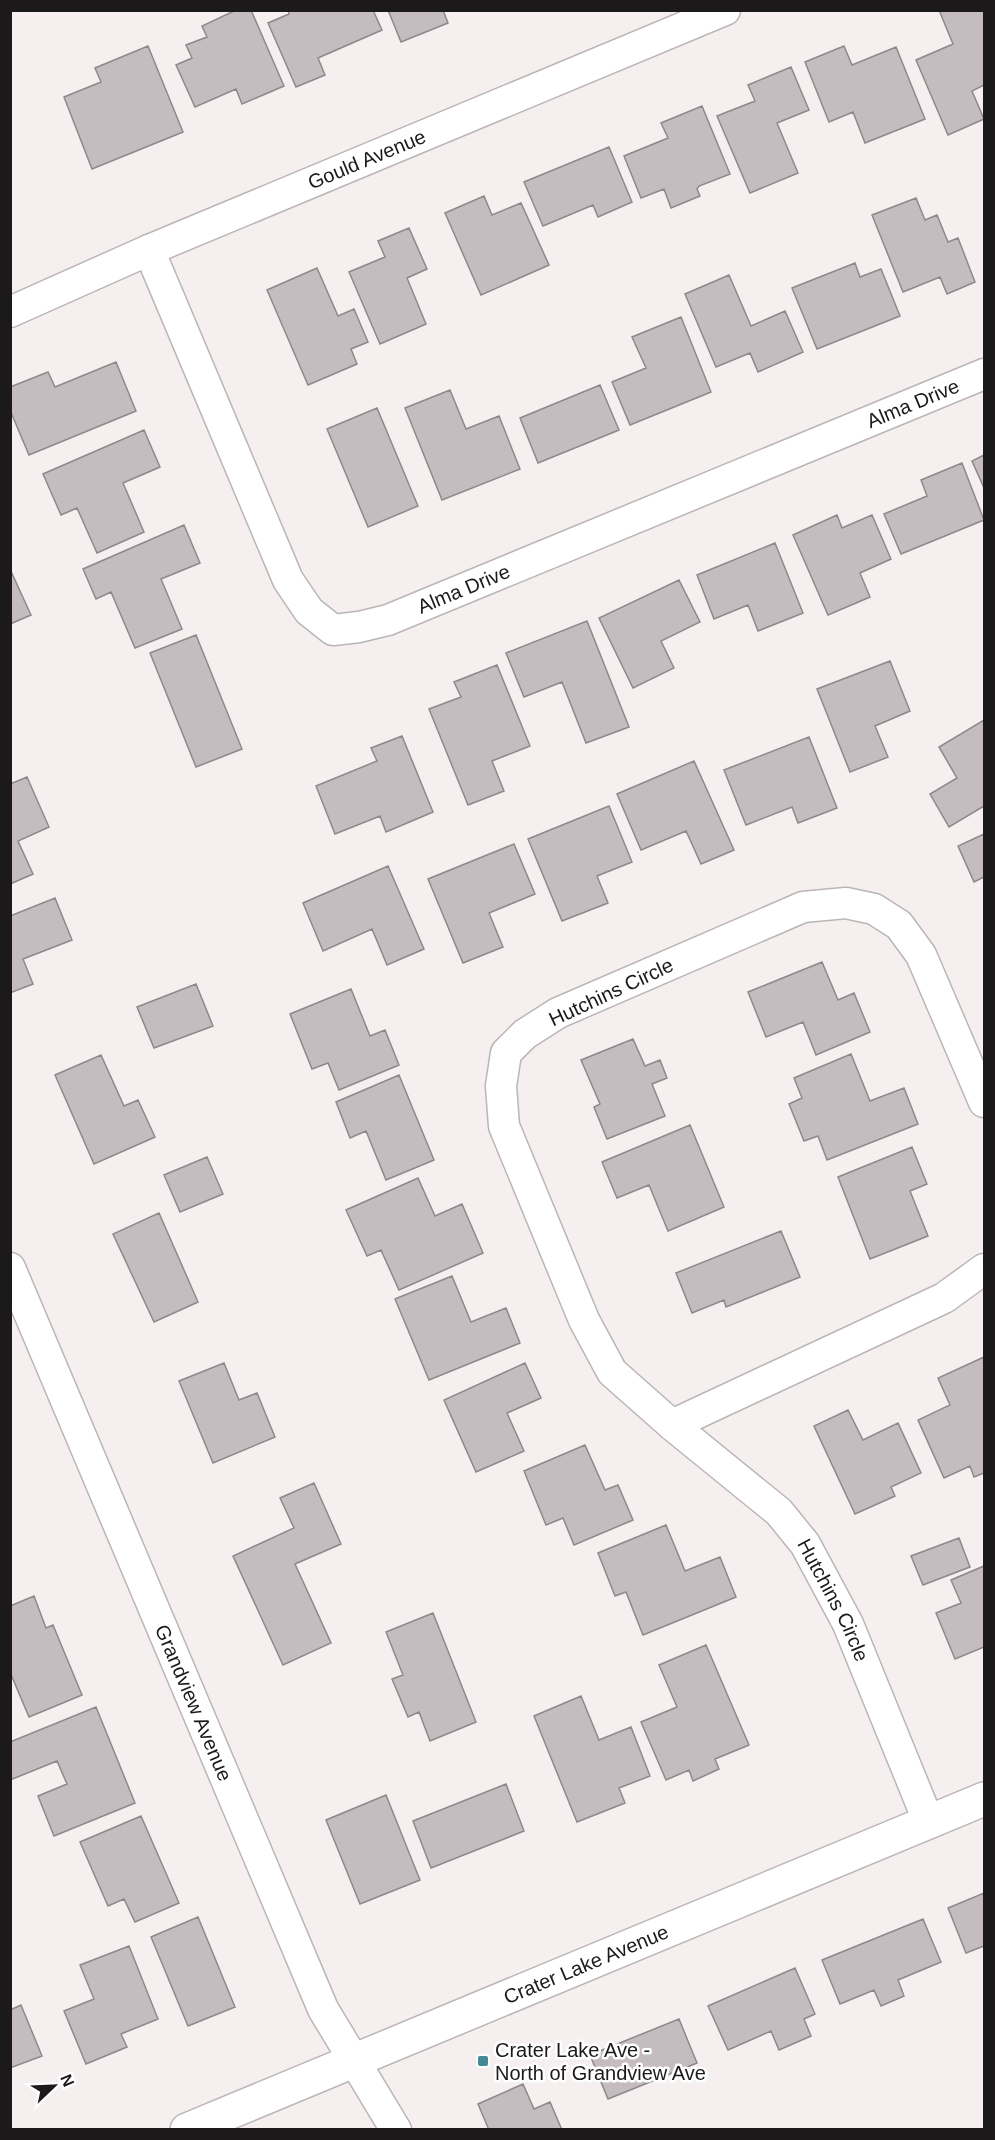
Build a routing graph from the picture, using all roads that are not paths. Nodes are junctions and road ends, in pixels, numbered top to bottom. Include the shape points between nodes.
1 (725, 10) edge
2 (149, 250) junction
3 (10, 312) edge
4 (984, 374) edge
5 (984, 1102) edge
6 (10, 1268) edge
7 (984, 1269) edge
8 (672, 1425) junction
9 (984, 1799) edge
10 (929, 1822) junction
11 (355, 2060) junction
12 (186, 2130) edge
13 (396, 2130) edge

1 - 2 street, Gould Avenue
2 - 3 street, Gould Avenue
2 - 4 street, Alma Drive via 288,580 309,611 333,630 388,620
5 - 8 street, Hutchins Circle via 921,955 899,926 874,909 846,903 803,907 558,1013 525,1034 506,1053 501,1086 504,1126 584,1320 612,1372
6 - 11 street, Grandview Avenue via 323,2009
7 - 8 street via 944,1298
8 - 10 street, Hutchins Circle via 779,1512 805,1544 848,1624
9 - 10 main road, Crater Lake Avenue
10 - 11 main road, Crater Lake Avenue
11 - 12 main road, Crater Lake Avenue
11 - 13 street, Grandview Avenue

